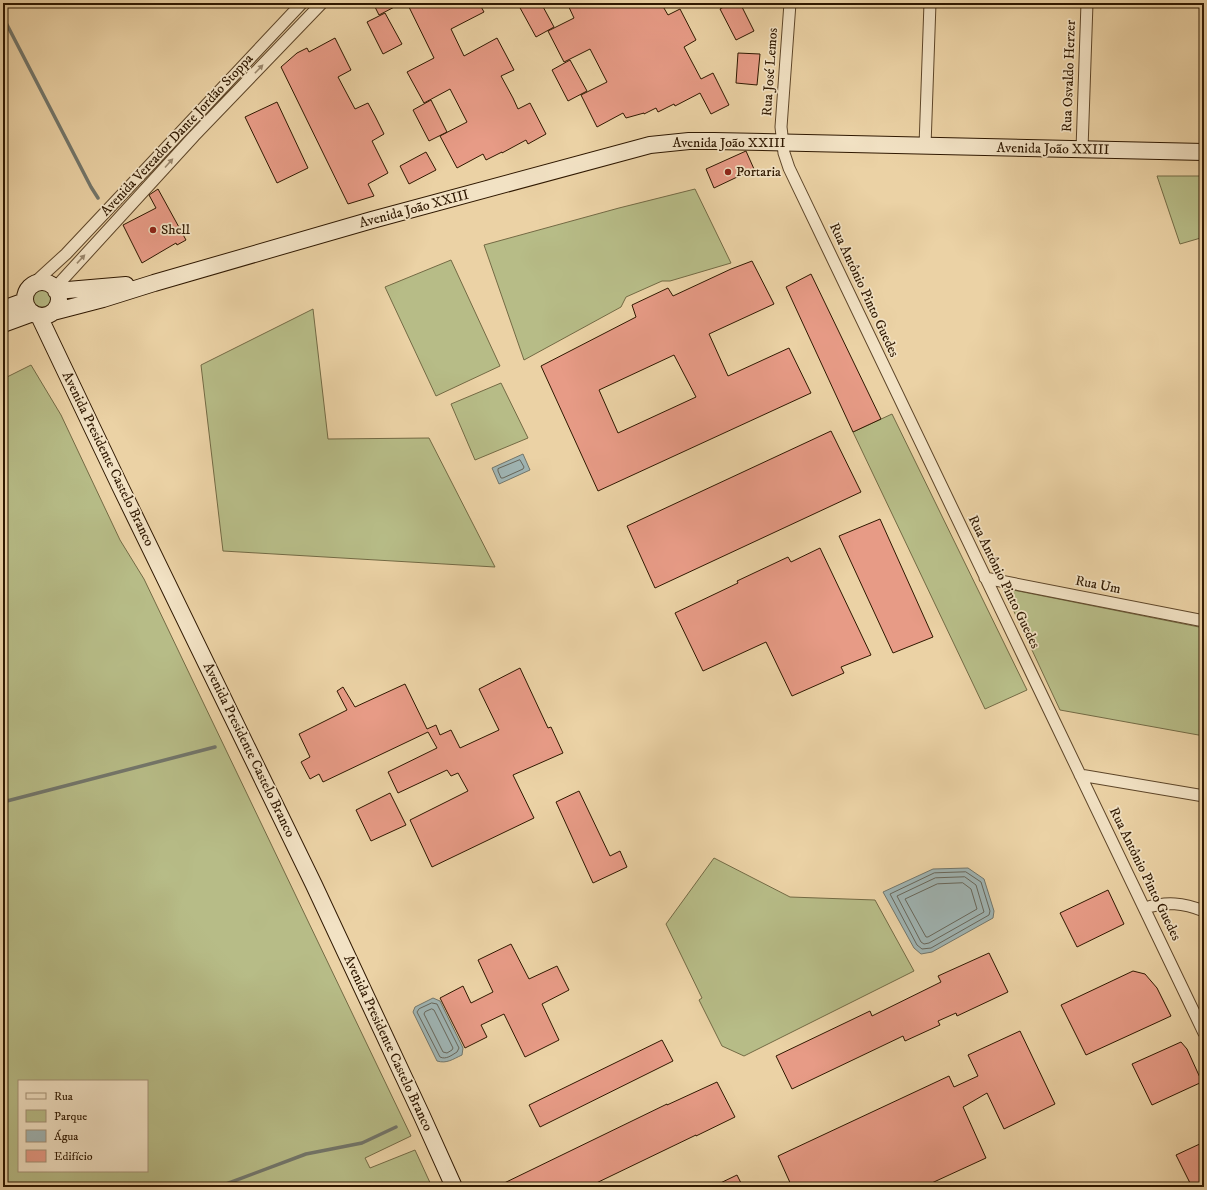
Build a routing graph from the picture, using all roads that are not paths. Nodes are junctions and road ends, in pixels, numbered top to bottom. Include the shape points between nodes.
1 (302, 3) edge
2 (322, 3) edge
3 (790, 3) edge
4 (930, 3) edge
5 (1087, 3) edge
6 (782, 142) junction
7 (925, 146) junction
8 (1082, 149) junction
9 (1204, 152) edge
10 (154, 283) junction
11 (32, 285) junction
12 (56, 289) junction
13 (3, 309) edge
14 (37, 310) junction
15 (3, 324) edge
16 (985, 578) junction
17 (1204, 621) edge
18 (1080, 774) junction
19 (1204, 796) edge
20 (1145, 908) junction
21 (1204, 911) edge
22 (1204, 1033) edge
23 (454, 1187) edge

1 - 11 street, Avenida Vereador Dante Jordão Stoppa via 66,254
12 -> 2 street, Avenida Vereador Dante Jordão Stoppa via 194,136
3 - 6 street, Rua José Lemos
4 - 7 street
5 - 8 street, Rua Osvaldo Herzer
6 - 7 main road, Avenida João XXIII
6 - 10 main road, Avenida João XXIII via 689,141 650,145 372,220
6 - 16 street, Rua Antônio Pinto Guedes via 789,168
7 - 8 main road, Avenida João XXIII
8 - 9 main road, Avenida João XXIII
10 - 12 main road, Avenida João XXIII
10 - 14 main road, Avenida João XXIII via 103,299
11 - 12 main road via 44,282
11 - 14 main road via 25,294
12 - 14 main road via 59,296 58,305
13 - 14 main road, Avenida João XXIII
14 - 15 main road, Avenida João XXIII
14 - 23 main road, Avenida Presidente Castelo Branco via 310,878
16 - 17 street, Rua Um
16 - 18 street, Rua Antônio Pinto Guedes
18 - 19 street
18 - 20 street, Rua Antônio Pinto Guedes
20 - 21 street via 1172,903
20 - 22 street, Rua Antônio Pinto Guedes

